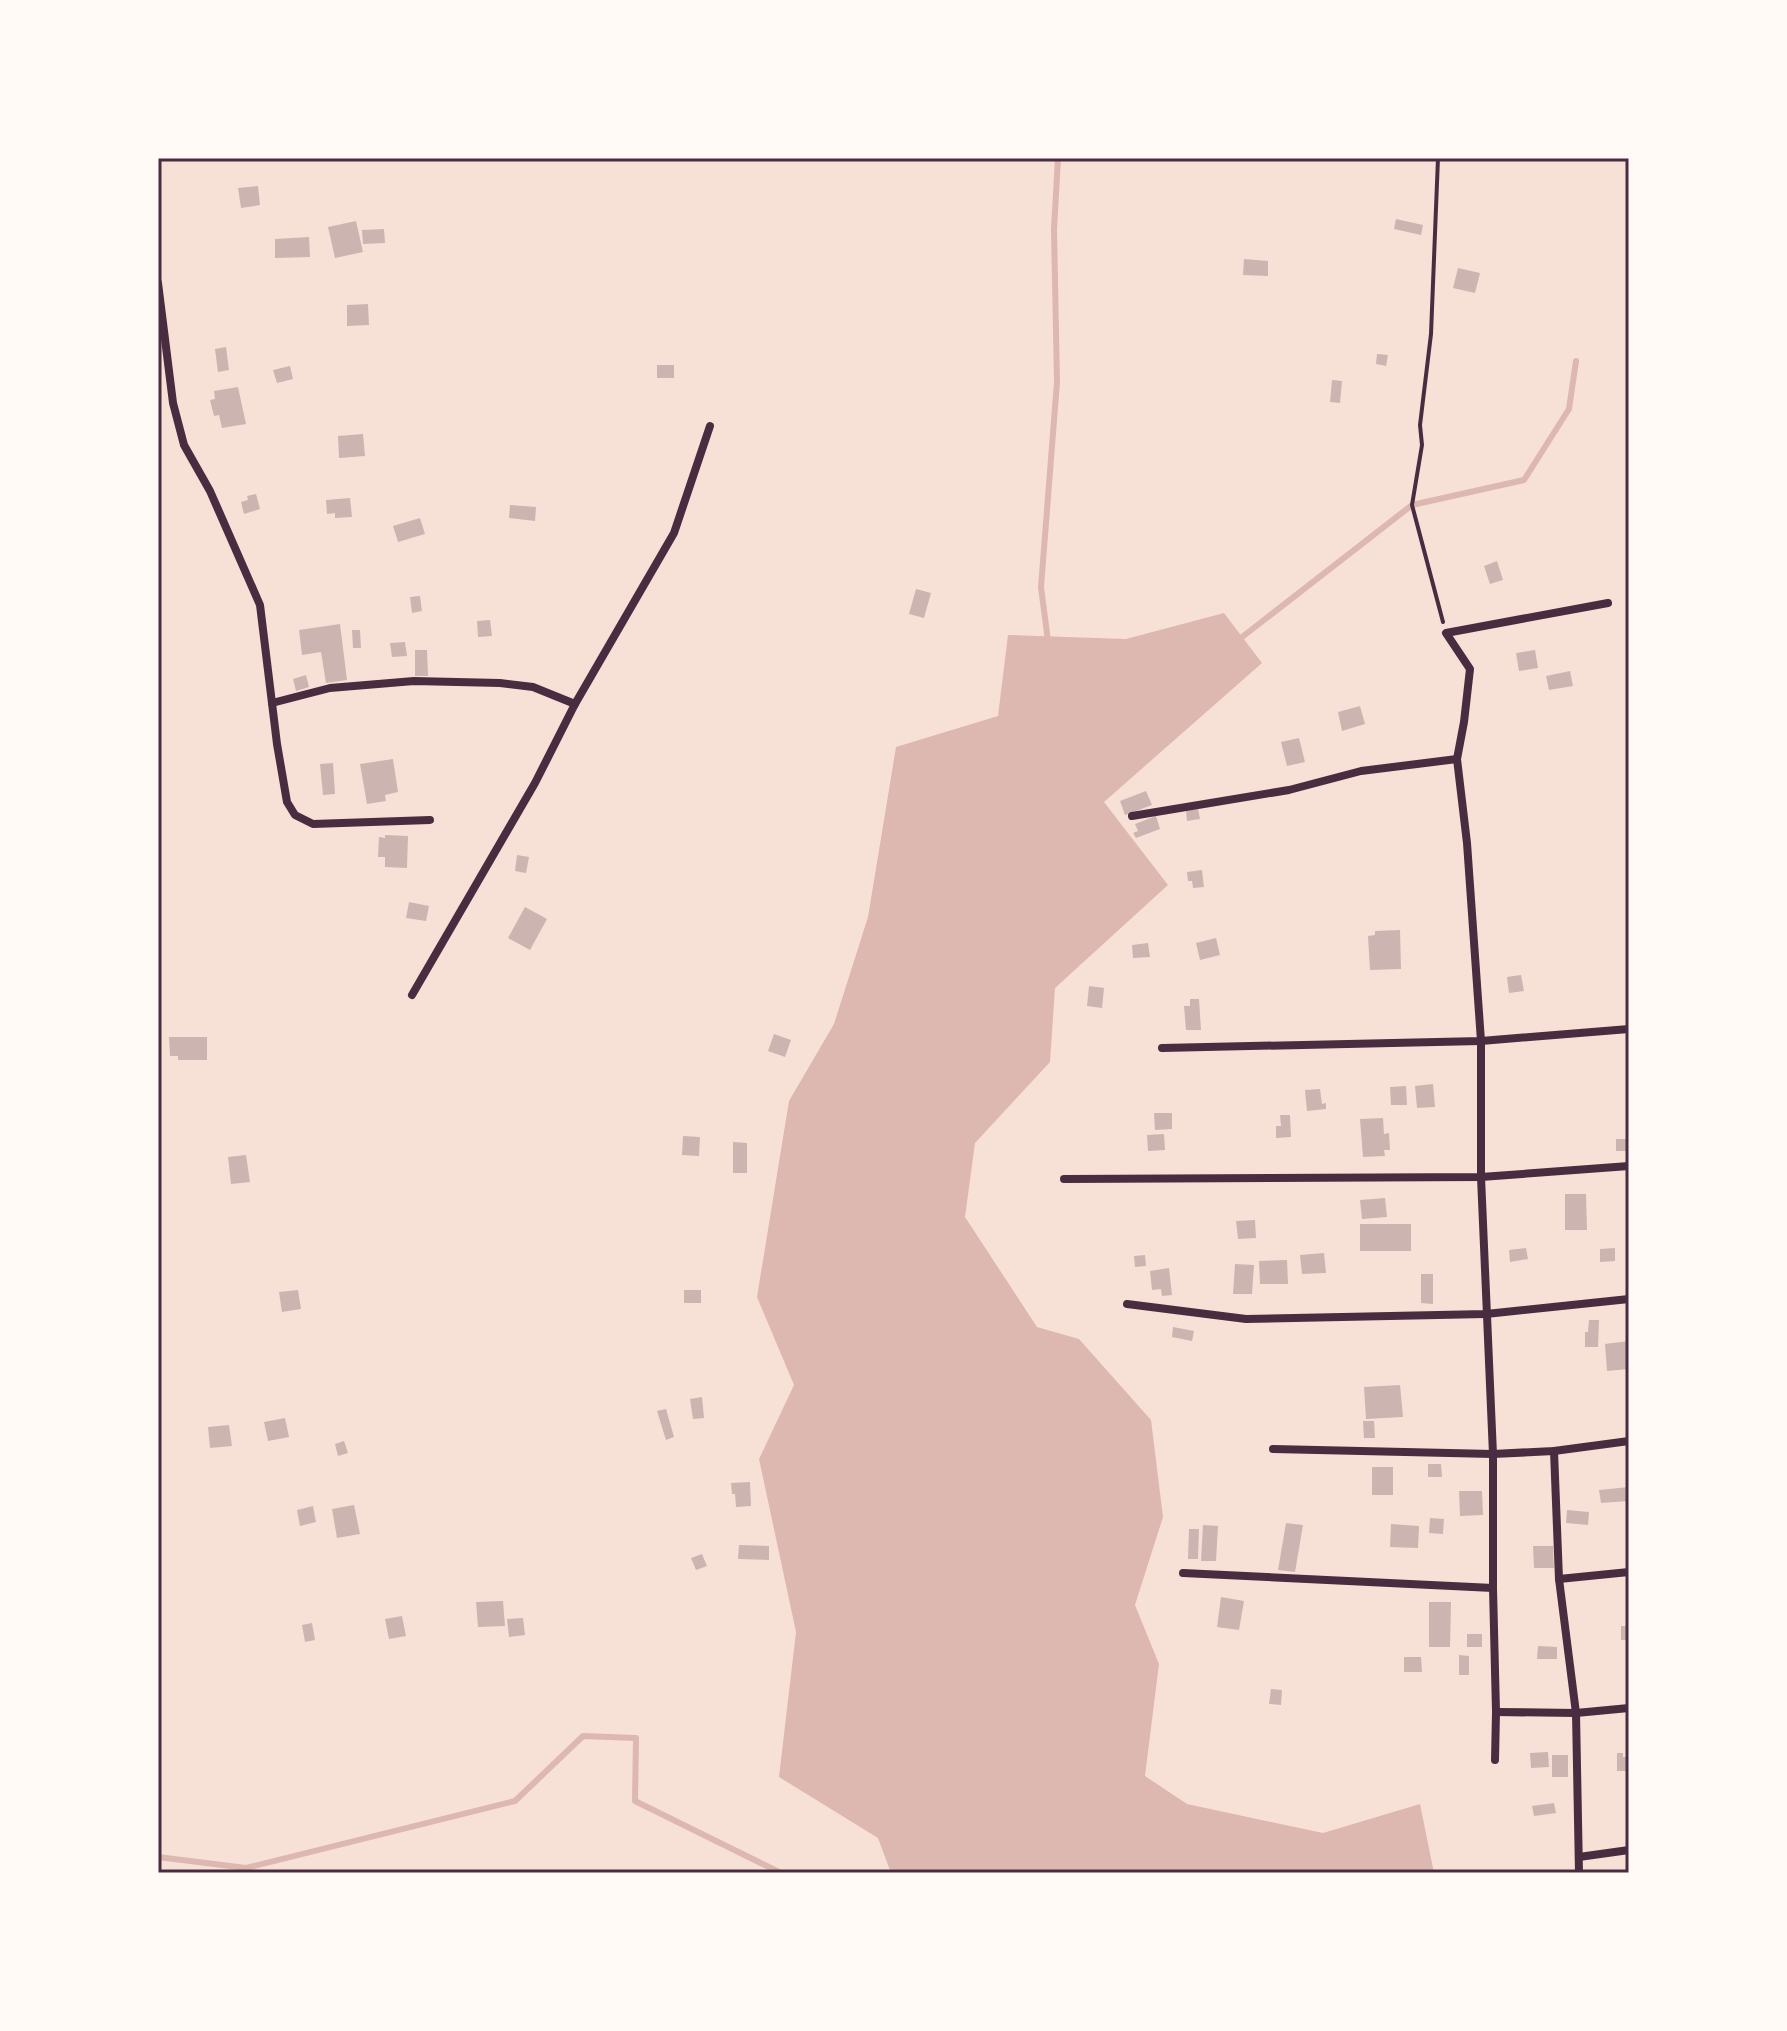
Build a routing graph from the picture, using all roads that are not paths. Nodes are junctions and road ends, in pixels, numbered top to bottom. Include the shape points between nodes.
1 (158, 283) edge
2 (710, 426) dead end
3 (1608, 603) dead end
4 (272, 703) junction
5 (575, 704) junction
6 (1457, 759) junction
7 (1132, 816) dead end
8 (430, 820) dead end
9 (412, 995) dead end
10 (1629, 1029) edge
11 (1481, 1041) junction
12 (1162, 1048) dead end
13 (1629, 1166) edge
14 (1481, 1177) junction
15 (1064, 1179) dead end
16 (1629, 1299) edge
17 (1127, 1304) dead end
18 (1486, 1314) junction
19 (1629, 1441) edge
20 (1273, 1449) dead end
21 (1554, 1451) junction
22 (1493, 1454) junction
23 (1629, 1572) edge
24 (1183, 1573) dead end
25 (1559, 1579) junction
26 (1493, 1588) junction
27 (1629, 1708) edge
28 (1496, 1712) junction
29 (1576, 1713) junction
30 (1495, 1760) dead end
31 (1629, 1850) edge
32 (1579, 1857) junction
33 (1579, 1873) edge

1 - 4 street via 173,403 184,445 260,605
2 - 5 street via 674,533
3 - 6 street via 1446,633 1470,669
4 - 5 street via 330,688 414,681 533,687
4 - 8 street via 284,790 295,815 313,824
5 - 9 street
6 - 7 street via 1361,771 1289,790
6 - 11 street
10 - 11 street
11 - 12 street
11 - 14 street
13 - 14 street
14 - 15 street
14 - 18 street
16 - 18 street
17 - 18 street via 1246,1319
18 - 22 street
19 - 21 street
20 - 22 street
21 - 22 street
21 - 25 street
22 - 26 street
23 - 25 street
24 - 26 street
25 - 29 street
26 - 28 street
27 - 29 street
28 - 29 street
28 - 30 street
29 - 32 street
31 - 32 street
32 - 33 street

